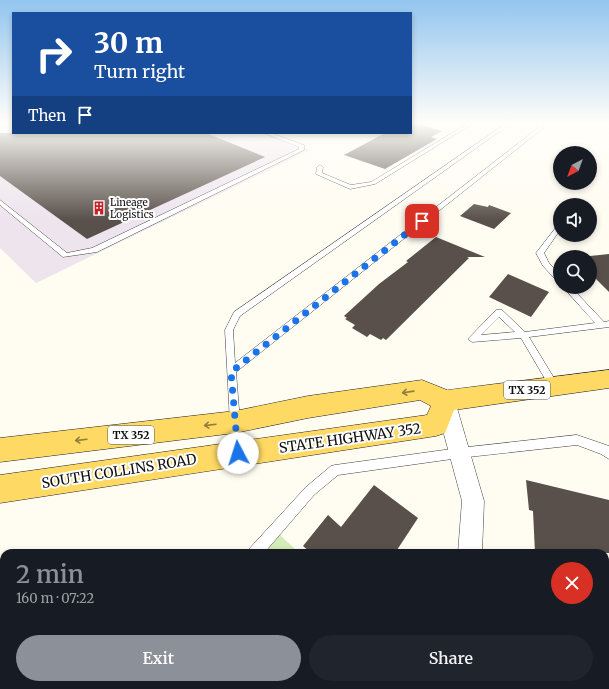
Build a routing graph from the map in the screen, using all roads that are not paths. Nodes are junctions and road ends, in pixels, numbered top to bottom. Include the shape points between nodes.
1 (288, 156) edge
2 (417, 156) edge
3 (462, 156) edge
4 (504, 156) edge
5 (320, 167) dead end
6 (0, 202) edge
7 (553, 234) edge
8 (553, 272) edge
9 (574, 294) edge
10 (606, 325) edge
11 (522, 335) junction
12 (231, 372) junction
13 (609, 379) edge
14 (554, 386) junction
15 (445, 401) junction
16 (235, 422) junction
17 (0, 450) edge
18 (238, 453) junction
19 (459, 453) junction
20 (609, 454) edge
21 (0, 489) edge
22 (259, 549) edge
23 (470, 549) edge

1 - 6 lane via 94,250 66,254
2 - 5 lane via 372,183 350,187 319,174
3 - 12 lane via 237,314 229,330
4 - 12 lane
7 - 8 lane via 540,253
9 - 10 lane
10 - 11 lane
11 - 11 lane via 479,338 472,339 499,312
11 - 14 lane
12 - 16 lane
13 - 14 main road, TX 352
14 - 15 main road, TX 352
15 -> 16 main road, TX 352 via 422,390 308,407
15 - 18 main road, STATE HIGHWAY 352 via 436,425
15 - 19 street
16 -> 17 main road, TX 352
16 - 18 main road
18 - 21 main road, SOUTH COLLINS ROAD
19 - 20 lane via 577,440 605,450
19 - 22 lane via 335,470 310,491
19 - 23 street via 473,501

